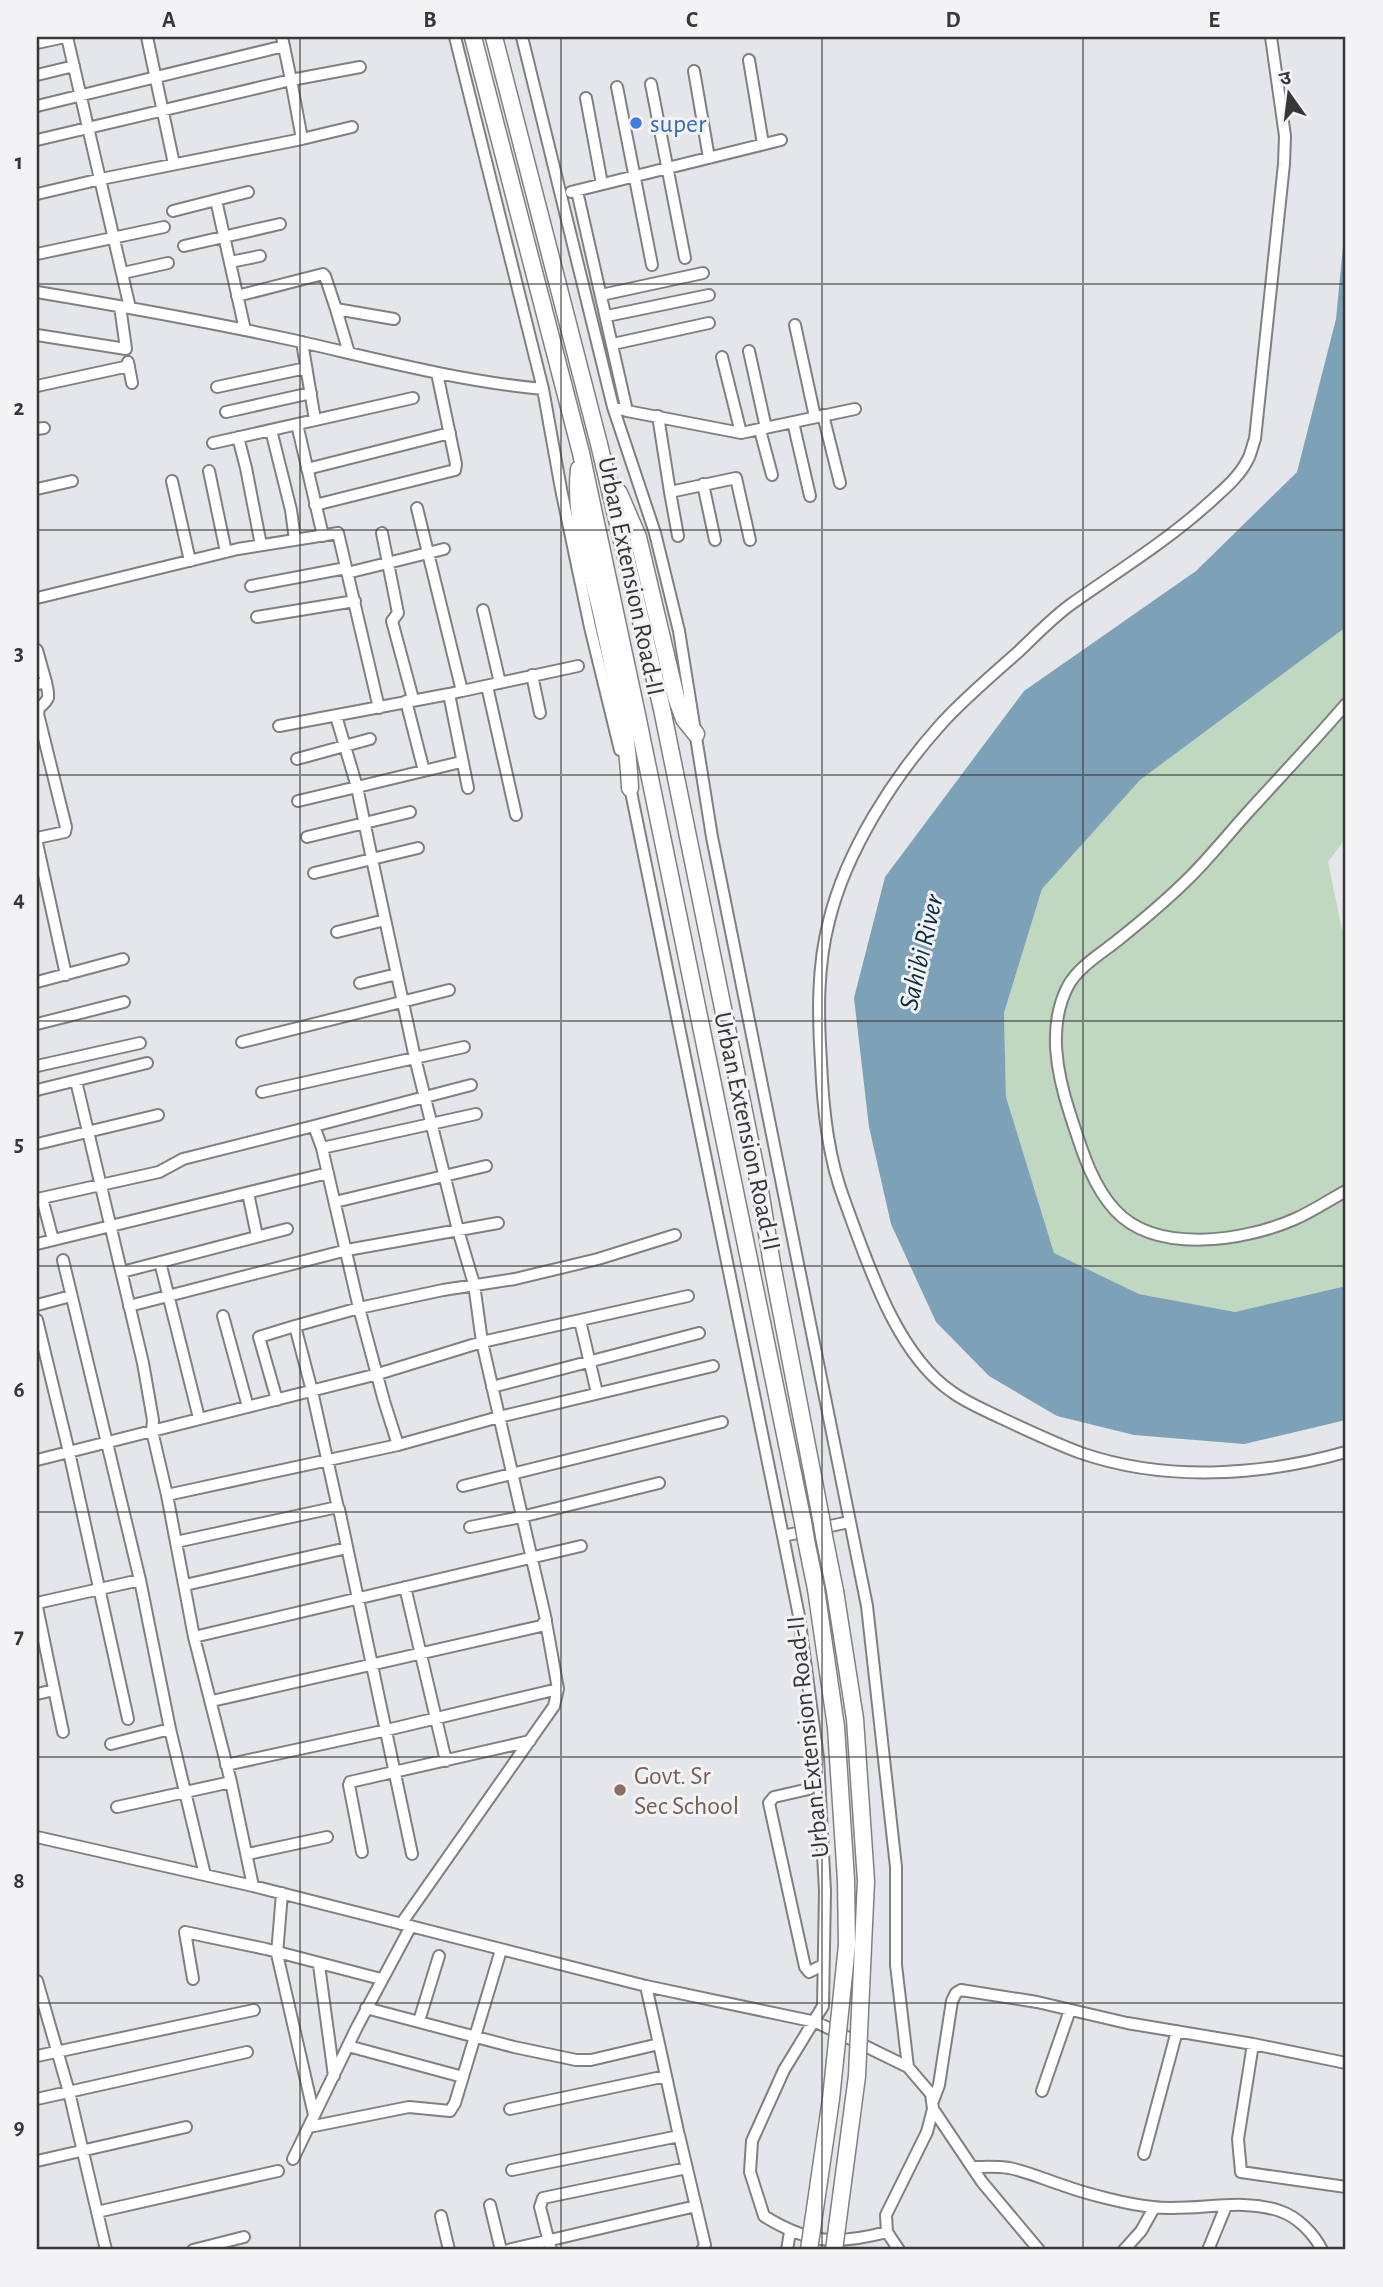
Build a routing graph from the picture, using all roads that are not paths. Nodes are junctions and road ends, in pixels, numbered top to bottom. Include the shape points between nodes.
1 (66, 37) edge
2 (147, 37) edge
3 (455, 37) edge
4 (473, 37) edge
5 (494, 37) edge
6 (522, 37) edge
7 (1271, 37) edge
8 (283, 41) edge
9 (37, 43) edge
10 (749, 60) dead end
11 (74, 66) junction
12 (360, 67) dead end
13 (694, 71) dead end
14 (37, 75) edge
15 (155, 78) junction
16 (291, 80) junction
17 (651, 84) dead end
18 (617, 87) dead end
19 (82, 96) junction
20 (586, 99) dead end
21 (37, 106) edge
22 (162, 111) junction
23 (352, 127) dead end
24 (90, 128) junction
25 (37, 139) edge
26 (302, 139) junction
27 (781, 140) dead end
28 (763, 144) junction
29 (709, 158) junction
30 (174, 164) junction
31 (669, 168) junction
32 (634, 176) junction
33 (101, 179) junction
34 (602, 184) junction
35 (577, 191) junction
36 (248, 192) dead end
37 (37, 194) edge
38 (561, 194) junction
39 (216, 200) junction
40 (173, 211) dead end
41 (280, 224) dead end
42 (164, 227) dead end
43 (224, 237) junction
44 (114, 238) junction
45 (184, 246) dead end
46 (37, 254) edge
47 (260, 256) dead end
48 (685, 258) dead end
49 (230, 262) junction
50 (168, 263) dead end
51 (652, 265) dead end
52 (122, 273) junction
53 (703, 273) dead end
54 (37, 292) edge
55 (601, 295) junction
56 (709, 295) dead end
57 (237, 296) junction
58 (125, 307) junction
59 (335, 309) junction
60 (607, 317) junction
61 (394, 319) dead end
62 (709, 323) dead end
63 (795, 325) dead end
64 (245, 330) junction
65 (37, 335) edge
66 (302, 342) junction
67 (613, 344) junction
68 (126, 349) junction
69 (749, 351) dead end
70 (349, 353) junction
71 (722, 357) dead end
72 (129, 366) junction
73 (306, 368) junction
74 (437, 373) junction
75 (132, 383) dead end
76 (37, 386) edge
77 (217, 387) dead end
78 (543, 389) junction
79 (311, 393) junction
80 (414, 398) dead end
81 (613, 407) junction
82 (855, 409) dead end
83 (627, 411) junction
84 (226, 412) dead end
85 (658, 416) junction
86 (819, 416) junction
87 (315, 420) junction
88 (793, 422) junction
89 (297, 424) junction
90 (763, 429) junction
91 (271, 430) junction
92 (450, 433) junction
93 (741, 433) junction
94 (238, 437) junction
95 (213, 443) dead end
96 (581, 453) junction
97 (307, 469) junction
98 (209, 471) dead end
99 (772, 475) dead end
100 (72, 481) dead end
101 (172, 481) dead end
102 (608, 481) junction
103 (840, 483) dead end
104 (703, 484) junction
105 (37, 489) edge
106 (670, 492) junction
107 (810, 496) dead end
108 (315, 505) junction
109 (416, 508) dead end
110 (382, 533) dead end
111 (323, 536) junction
112 (678, 536) dead end
113 (295, 540) junction
114 (715, 540) dead end
115 (750, 540) dead end
116 (261, 545) junction
117 (444, 549) dead end
118 (226, 552) junction
119 (428, 553) junction
120 (190, 561) junction
121 (389, 563) junction
122 (347, 570) junction
123 (251, 586) dead end
124 (37, 598) edge
125 (355, 601) junction
126 (483, 610) dead end
127 (257, 617) dead end
128 (37, 650) edge
129 (578, 666) dead end
130 (532, 676) junction
131 (41, 683) edge
132 (500, 683) junction
133 (487, 686) junction
134 (462, 691) junction
135 (449, 694) junction
136 (410, 700) junction
137 (1346, 704) edge
138 (40, 705) edge
139 (379, 708) junction
140 (540, 713) dead end
141 (336, 716) junction
142 (279, 726) dead end
143 (696, 734) junction
144 (370, 738) dead end
145 (344, 744) junction
146 (297, 759) dead end
147 (461, 762) junction
148 (424, 771) junction
149 (357, 787) junction
150 (468, 788) dead end
151 (630, 789) junction
152 (298, 800) dead end
153 (410, 812) dead end
154 (516, 815) dead end
155 (365, 823) junction
156 (307, 837) dead end
157 (37, 840) edge
158 (418, 848) dead end
159 (372, 859) junction
160 (314, 873) dead end
161 (385, 920) junction
162 (337, 932) dead end
163 (123, 960) dead end
164 (397, 974) junction
165 (66, 975) junction
166 (38, 978) edge
167 (360, 982) dead end
168 (449, 990) dead end
169 (124, 1002) dead end
170 (403, 1002) junction
171 (37, 1024) edge
172 (242, 1042) dead end
173 (140, 1043) dead end
174 (464, 1047) dead end
175 (415, 1058) junction
176 (147, 1063) dead end
177 (37, 1066) edge
178 (76, 1081) junction
179 (471, 1085) dead end
180 (37, 1090) edge
181 (262, 1092) dead end
182 (425, 1097) junction
183 (477, 1114) dead end
184 (158, 1115) dead end
185 (432, 1124) junction
186 (314, 1126) junction
187 (89, 1132) junction
188 (37, 1144) edge
189 (322, 1148) junction
190 (486, 1166) dead end
191 (328, 1173) junction
192 (446, 1176) junction
193 (102, 1183) junction
194 (1346, 1191) edge
195 (248, 1193) junction
196 (40, 1198) edge
197 (335, 1202) junction
198 (498, 1223) dead end
199 (110, 1226) junction
200 (287, 1229) dead end
201 (458, 1230) junction
202 (675, 1235) dead end
203 (257, 1236) junction
204 (53, 1240) junction
205 (37, 1244) edge
206 (347, 1250) junction
207 (63, 1260) dead end
208 (160, 1262) junction
209 (121, 1272) junction
210 (474, 1283) junction
211 (71, 1296) junction
212 (168, 1296) junction
213 (688, 1296) dead end
214 (37, 1305) edge
215 (129, 1306) junction
216 (359, 1308) junction
217 (223, 1316) dead end
218 (37, 1320) edge
219 (580, 1321) junction
220 (295, 1326) junction
221 (699, 1333) dead end
222 (482, 1342) junction
223 (590, 1362) junction
224 (713, 1366) dead end
225 (378, 1374) junction
226 (492, 1387) junction
227 (312, 1391) junction
228 (597, 1393) junction
229 (276, 1400) junction
230 (248, 1407) junction
231 (499, 1417) junction
232 (199, 1418) junction
233 (722, 1422) dead end
234 (152, 1431) junction
235 (107, 1443) junction
236 (398, 1446) junction
237 (69, 1452) junction
238 (1346, 1452) edge
239 (37, 1460) edge
240 (327, 1460) junction
241 (511, 1472) junction
242 (659, 1483) dead end
243 (463, 1486) dead end
244 (167, 1495) junction
245 (338, 1508) junction
246 (521, 1517) junction
247 (849, 1522) junction
248 (470, 1527) dead end
249 (783, 1536) junction
250 (176, 1542) junction
251 (581, 1546) dead end
252 (347, 1548) junction
253 (531, 1559) junction
254 (140, 1580) junction
255 (185, 1585) junction
256 (405, 1587) junction
257 (100, 1588) junction
258 (358, 1598) junction
259 (37, 1605) edge
260 (546, 1622) junction
261 (194, 1637) junction
262 (421, 1653) junction
263 (372, 1663) junction
264 (558, 1689) junction
265 (54, 1690) junction
266 (37, 1694) edge
267 (212, 1702) junction
268 (436, 1718) junction
269 (128, 1719) dead end
270 (170, 1729) junction
271 (387, 1730) junction
272 (64, 1732) dead end
273 (530, 1741) junction
274 (110, 1744) dead end
275 (446, 1761) junction
276 (226, 1765) junction
277 (395, 1773) junction
278 (231, 1782) junction
279 (808, 1789) dead end
280 (185, 1792) junction
281 (117, 1807) dead end
282 (37, 1837) edge
283 (327, 1837) dead end
284 (362, 1852) dead end
285 (248, 1854) junction
286 (412, 1854) dead end
287 (205, 1875) junction
288 (253, 1886) junction
289 (282, 1894) junction
290 (406, 1925) junction
291 (501, 1950) junction
292 (277, 1954) junction
293 (439, 1956) dead end
294 (319, 1965) junction
295 (822, 1965) junction
296 (193, 1979) dead end
297 (381, 1979) junction
298 (37, 1981) edge
299 (646, 1986) junction
300 (38, 1998) edge
301 (366, 2008) junction
302 (254, 2010) dead end
303 (1070, 2010) junction
304 (419, 2021) junction
305 (816, 2022) junction
306 (1177, 2031) junction
307 (476, 2036) junction
308 (659, 2044) junction
309 (1253, 2044) junction
310 (348, 2046) junction
311 (57, 2051) junction
312 (247, 2052) dead end
313 (37, 2056) edge
314 (1346, 2063) edge
315 (908, 2067) junction
316 (334, 2076) junction
317 (666, 2076) junction
318 (463, 2077) junction
319 (1042, 2091) dead end
320 (69, 2092) junction
321 (37, 2099) edge
322 (933, 2105) junction
323 (510, 2109) dead end
324 (314, 2115) junction
325 (186, 2127) dead end
326 (309, 2127) junction
327 (679, 2135) junction
328 (82, 2151) junction
329 (1144, 2154) dead end
330 (293, 2159) dead end
331 (37, 2161) edge
332 (972, 2167) junction
333 (687, 2168) junction
334 (512, 2170) dead end
335 (278, 2171) dead end
336 (1346, 2185) edge
337 (490, 2205) dead end
338 (696, 2206) junction
339 (1226, 2206) junction
340 (1154, 2208) junction
341 (97, 2212) junction
342 (441, 2216) dead end
343 (790, 2232) junction
344 (887, 2232) junction
345 (244, 2237) dead end
346 (869, 2237) junction
347 (550, 2246) edge
348 (106, 2250) edge
349 (193, 2250) edge
350 (449, 2250) edge
351 (500, 2250) edge
352 (508, 2250) edge
353 (702, 2250) edge
354 (787, 2250) edge
355 (809, 2250) edge
356 (834, 2250) edge
357 (865, 2250) edge
358 (899, 2250) edge
359 (1039, 2250) edge
360 (1124, 2250) edge
361 (1209, 2250) edge
362 (1322, 2250) edge

1 - 9 street
1 - 11 street
2 - 15 street
3 - 78 street
4 - 96 highway, Urban Extension Road-II
5 - 102 highway, Urban Extension Road-II
6 - 38 street
7 - 238 street via 1285,135 1284,164 1255,439 1247,462 1227,487 1184,525 1047,625 943,722 905,770 848,864 829,918 820,967 822,1092 840,1190 903,1340 919,1363 966,1401 1086,1454 1156,1470 1207,1472 1291,1465
8 - 15 street
8 - 16 street
10 - 28 street
11 - 14 street
11 - 19 street
12 - 16 street
13 - 29 street
15 - 19 street
15 - 22 street
16 - 22 street
16 - 26 street
17 - 31 street
18 - 32 street
19 - 21 street
19 - 24 street
20 - 34 street
22 - 24 street
22 - 30 street
23 - 26 street
24 - 25 street
24 - 33 street
26 - 30 street
27 - 28 street
28 - 29 street
29 - 31 street
30 - 33 street
31 - 32 street
31 - 48 street
32 - 34 street
32 - 51 street
33 - 37 street
33 - 44 street
34 - 35 street
35 - 38 street
35 - 55 street
36 - 39 street
38 - 81 street
39 - 40 street
39 - 43 street
41 - 43 street
42 - 44 street
43 - 45 street
43 - 49 street
44 - 46 street
44 - 52 street
47 - 49 street
49 - 57 street
50 - 52 street
52 - 58 street
53 - 55 street
54 - 58 street
55 - 60 street
56 - 60 street
57 - 59 street via 323,274
57 - 64 street
58 - 64 street
58 - 68 street
59 - 61 street
59 - 70 street
60 - 67 street
62 - 67 street
63 - 86 street
64 - 66 street
65 - 68 street
66 - 70 street
66 - 73 street
67 - 83 street
68 - 72 street
69 - 90 street
70 - 74 street
71 - 93 street
72 - 75 street
72 - 76 street
73 - 77 street
73 - 79 street
74 - 78 street
74 - 92 street
78 - 151 street via 587,615
79 - 84 street
79 - 87 street
80 - 87 street
81 - 83 street
81 - 143 street via 661,558
82 - 86 street
83 - 85 street
85 - 93 street
85 - 106 street
86 - 88 street
86 - 103 street
87 - 89 street
88 - 90 street
88 - 107 street
89 - 91 street
89 - 97 street
90 - 93 street
90 - 99 street
91 - 94 street
91 - 113 street
92 - 97 street
92 - 108 street via 455,470
94 - 95 street
94 - 116 street
96 - 151 highway via 577,485 581,524 621,699
96 - 355 highway, Urban Extension Road-II, bridge via 803,1522 836,1727 847,1945
97 - 108 street
98 - 118 street
100 - 105 street
101 - 120 street
102 - 143 highway via 620,493 638,537 676,697
102 - 356 highway, Urban Extension Road-II, bridge via 673,763 757,1177 855,1719 866,1881 857,2076
104 - 106 street
104 - 114 street
104 - 115 street via 738,480
106 - 112 street
108 - 111 street
109 - 119 street
110 - 121 street
111 - 113 street
111 - 122 street via 338,533
113 - 116 street
116 - 118 street
117 - 119 street
118 - 120 street
119 - 121 street
119 - 134 street
120 - 124 street
121 - 122 street
121 - 136 street via 398,613 393,621
122 - 123 street
122 - 125 street
125 - 127 street
125 - 139 street
126 - 132 street
128 - 131 street
129 - 130 street
130 - 132 street
130 - 140 street
131 - 138 street via 49,699
132 - 133 street
133 - 134 street
133 - 154 street
134 - 135 street
135 - 136 street
135 - 147 street
136 - 139 street
136 - 148 street
137 - 194 street via 1191,877 1079,971 1060,1005 1056,1057 1064,1094 1097,1185 1116,1210 1138,1227 1176,1238 1223,1238 1296,1219
138 - 157 street via 38,714 66,827 65,832
139 - 141 street
141 - 142 street
141 - 145 street
143 - 247 street via 712,837
144 - 145 street
145 - 146 street
145 - 149 street
147 - 148 street
147 - 150 street
148 - 149 street
149 - 152 street
149 - 155 street
151 - 249 street
153 - 155 street
155 - 156 street
155 - 159 street
157 - 165 street
158 - 159 street
159 - 160 street
159 - 161 street
161 - 162 street
161 - 164 street
163 - 165 street
164 - 167 street
164 - 170 street
165 - 166 street
168 - 170 street
169 - 171 street
170 - 172 street
170 - 175 street
173 - 177 street
174 - 175 street
175 - 181 street
175 - 182 street
176 - 178 street
178 - 180 street
178 - 187 street
179 - 182 street
182 - 185 street
182 - 186 street
183 - 185 street
184 - 187 street
185 - 189 street
185 - 192 street
186 - 189 street
186 - 193 street via 183,1159 159,1172
187 - 188 street
187 - 193 street
189 - 191 street
190 - 192 street
191 - 195 street
191 - 197 street
192 - 197 street
192 - 201 street
193 - 196 street
193 - 199 street
195 - 199 street
195 - 203 street
196 - 204 street
197 - 206 street
198 - 201 street
199 - 204 street
199 - 209 street
200 - 203 street
201 - 206 street
201 - 210 street
202 - 210 street via 574,1265
203 - 208 street
204 - 205 street
206 - 212 street
206 - 216 street
207 - 211 street
208 - 209 street
208 - 212 street
209 - 215 street
210 - 216 street
210 - 222 street
211 - 214 street
211 - 235 street
212 - 215 street
212 - 232 street
213 - 219 street
215 - 234 street
216 - 220 street
216 - 225 street
217 - 230 street
218 - 237 street
219 - 222 street
219 - 223 street
220 - 227 street
220 - 229 street via 259,1337
221 - 223 street
222 - 225 street
222 - 226 street
223 - 226 street
223 - 228 street
224 - 228 street
225 - 227 street
225 - 236 street
226 - 231 street
227 - 229 street
227 - 240 street
228 - 231 street
229 - 230 street
230 - 232 street
231 - 236 street
231 - 241 street
232 - 234 street
233 - 241 street
234 - 235 street
234 - 244 street
235 - 237 street
235 - 254 street
236 - 240 street
237 - 239 street
237 - 257 street
240 - 244 street
240 - 245 street
241 - 243 street
241 - 246 street
242 - 246 street
244 - 250 street
245 - 250 street
245 - 252 street
246 - 248 street
246 - 253 street
247 - 249 street
247 - 315 street via 867,1606 896,1867 896,1965
249 - 295 street via 818,1758 825,1891
250 - 255 street
251 - 253 street
252 - 255 street
252 - 258 street
253 - 256 street
253 - 260 street
254 - 257 street
254 - 270 street
255 - 261 street
256 - 258 street
256 - 262 street
257 - 259 street
257 - 269 street
258 - 261 street
258 - 263 street
259 - 265 street
260 - 262 street
260 - 264 street
261 - 267 street
262 - 263 street
262 - 268 street
263 - 267 street
263 - 271 street
264 - 268 street
264 - 273 street via 554,1706
265 - 266 street
265 - 272 street
267 - 276 street
268 - 271 street
268 - 275 street
270 - 274 street
270 - 280 street
271 - 276 street
271 - 277 street
273 - 275 street
273 - 290 street
275 - 277 street
276 - 278 street
277 - 284 street via 349,1783
277 - 286 street
278 - 280 street
278 - 285 street
279 - 295 street via 774,1797 769,1804 805,1967 809,1972
280 - 281 street
280 - 287 street
282 - 287 street
283 - 285 street
285 - 288 street
287 - 288 street
288 - 289 street
289 - 290 street
289 - 292 street
290 - 291 street
290 - 297 street
291 - 299 street
291 - 307 street
292 - 294 street
292 - 296 street via 185,1932
292 - 324 street
293 - 304 street
294 - 297 street
294 - 316 street
295 - 305 street via 823,2007
297 - 301 street
298 - 300 street
299 - 305 street
299 - 308 street
300 - 311 street
301 - 304 street
301 - 310 street
302 - 311 street
303 - 306 street
303 - 319 street
303 - 322 street via 958,1991 952,2001
304 - 307 street
305 - 315 street
305 - 343 street via 784,2070 752,2141 750,2172 764,2216
306 - 309 street
306 - 329 street
307 - 308 street via 583,2060
307 - 318 street
308 - 317 street
309 - 314 street
309 - 336 street via 1238,2140 1241,2172
310 - 316 street
310 - 318 street
311 - 313 street
311 - 320 street
312 - 320 street
315 - 322 street via 928,2089
316 - 324 street
317 - 323 street
317 - 327 street
318 - 326 street via 450,2111 409,2107
320 - 321 street
320 - 328 street
322 - 332 street
322 - 344 street via 927,2132 886,2215
324 - 326 street
325 - 328 street
326 - 330 street
327 - 333 street
327 - 334 street
328 - 331 street
328 - 341 street
332 - 340 street via 1022,2171
332 - 359 street
333 - 338 street
333 - 347 street via 543,2198 540,2207
335 - 341 street
337 - 351 street
338 - 347 street
338 - 353 street via 705,2245
339 - 340 street
339 - 361 street
339 - 362 street via 1257,2205 1281,2211 1307,2229
340 - 360 street
341 - 348 street
342 - 350 street
343 - 346 street via 827,2241
343 - 354 street
344 - 346 street
344 - 358 street
345 - 349 street
346 - 357 street
347 - 352 street

